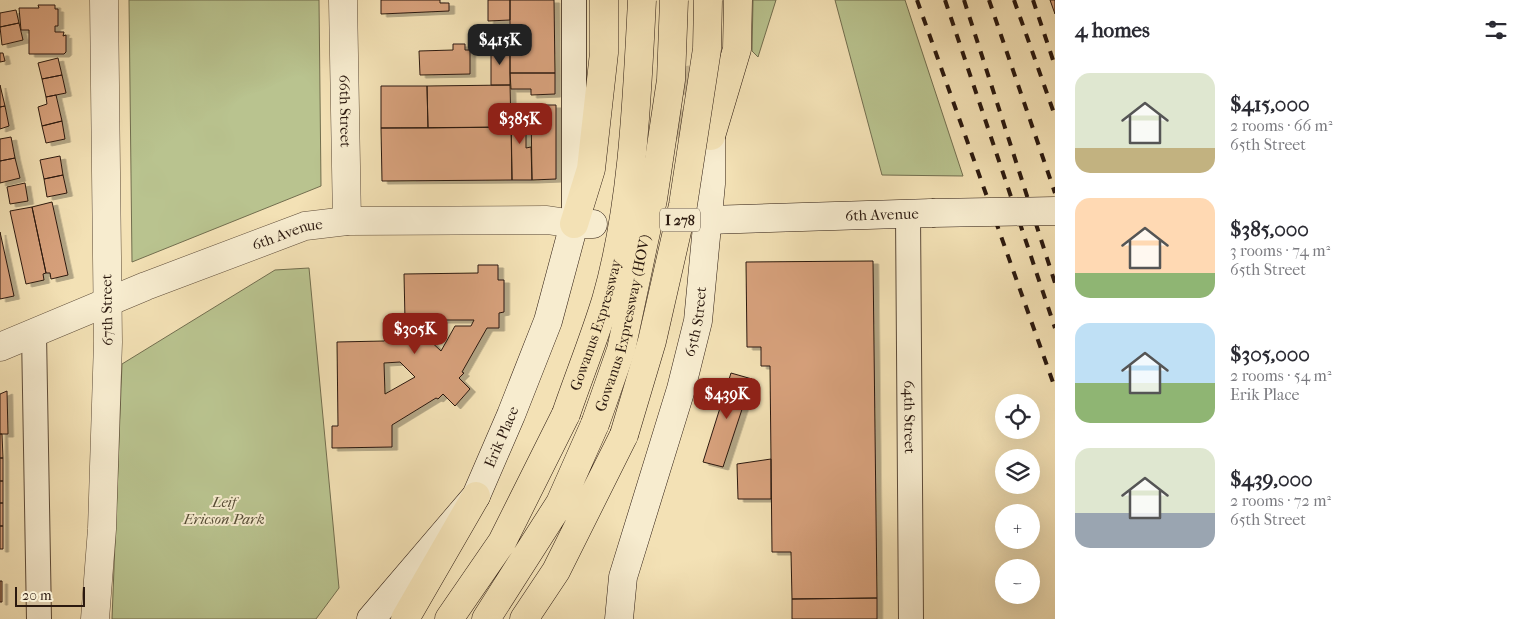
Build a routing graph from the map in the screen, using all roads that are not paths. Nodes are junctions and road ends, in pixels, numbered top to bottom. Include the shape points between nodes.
1 (104, 0) edge
2 (343, 0) edge
3 (574, 0) edge
4 (604, 0) edge
5 (642, 0) edge
6 (674, 0) edge
7 (708, 0) edge
8 (738, 0) edge
9 (711, 136) joint
10 (1055, 211) edge
11 (920, 214) junction
12 (708, 220) junction
13 (347, 221) junction
14 (583, 224) junction
15 (107, 302) junction
16 (34, 334) junction
17 (0, 347) edge
18 (476, 496) junction
19 (39, 619) edge
20 (95, 619) edge
21 (371, 619) edge
22 (405, 619) edge
23 (449, 619) edge
24 (486, 619) edge
25 (524, 619) edge
26 (619, 619) edge
27 (911, 619) edge

1 - 15 street, 67th Street
2 - 13 street, 66th Street
3 - 14 street
4 - 14 highway via 604,53
5 - 23 highway, Gowanus Expressway, bridge via 638,84 625,210 606,299 566,414 502,542
6 - 24 highway, Gowanus Expressway (HOV) / I 278, bridge via 671,80 653,199 621,350 595,424 560,503
7 - 25 highway, I 278, bridge via 707,49 683,205 652,341 624,435 556,571
8 - 9 highway via 737,49
9 - 12 street, 65th Street
10 - 11 street, 6th Avenue, bridge
11 - 12 street, 6th Avenue
11 - 27 street, 64th Street
12 - 26 street, 65th Street via 698,320 681,390 623,577
13 - 14 street, 6th Avenue via 547,220
13 - 15 street, 6th Avenue via 285,232
14 - 18 street, Erik Place via 548,321
15 - 16 street, 6th Avenue
15 - 20 street, 67th Street via 102,529
16 - 17 street, 6th Avenue
16 - 19 street
18 - 21 street, Erik Place
18 - 22 highway

